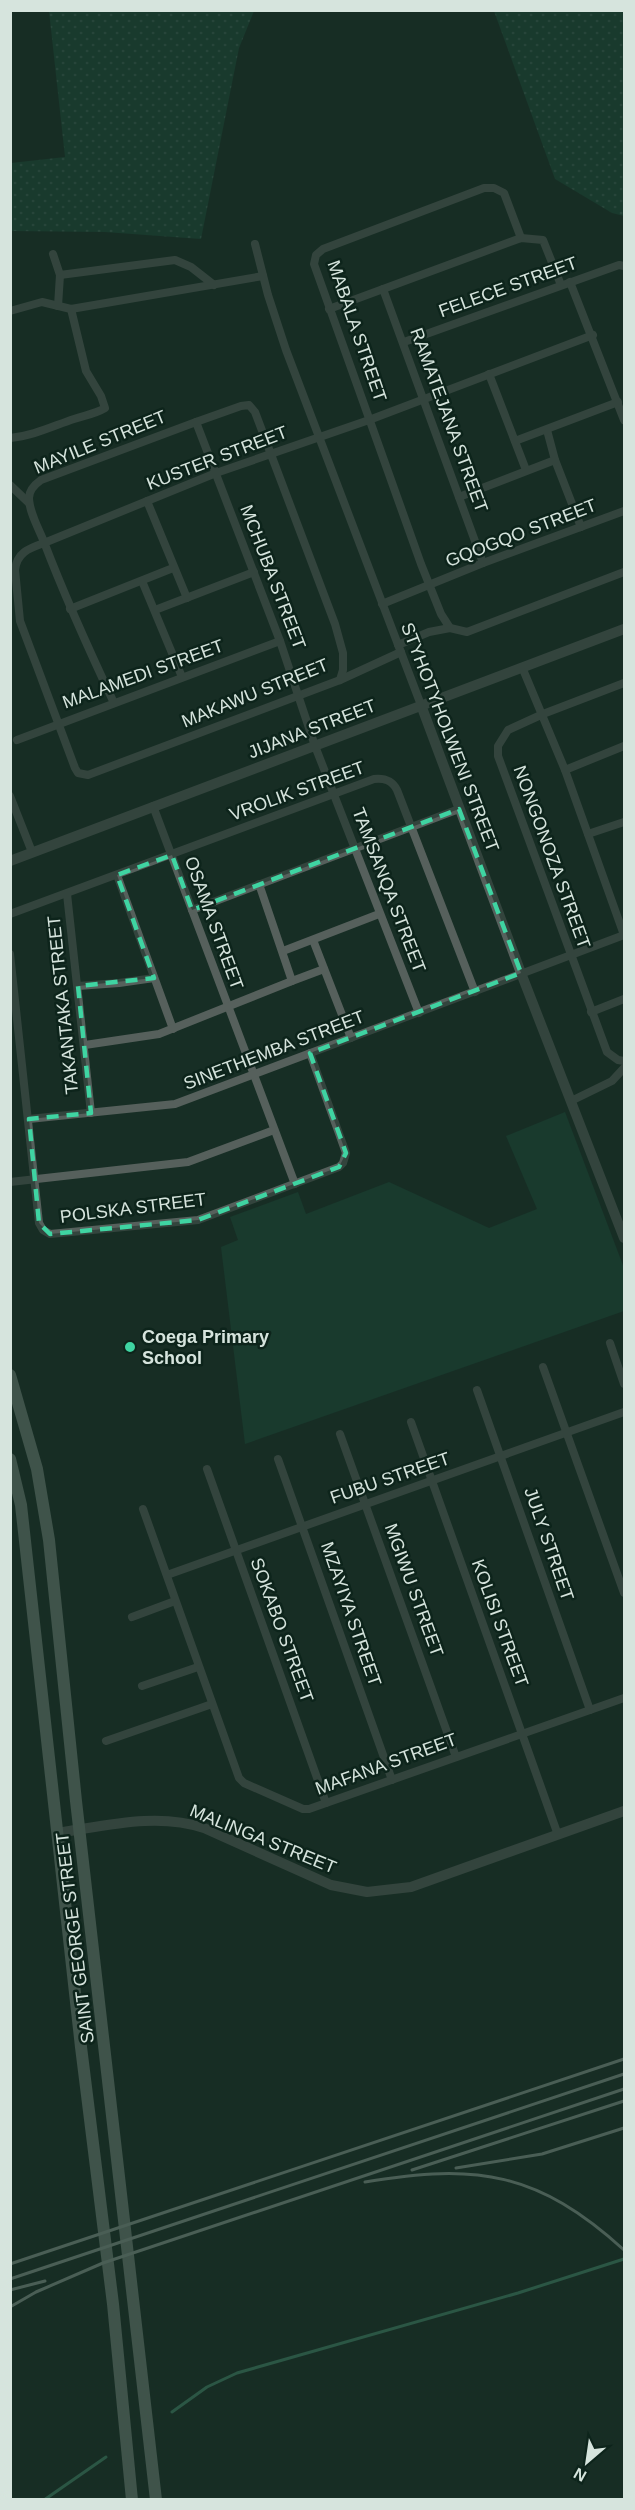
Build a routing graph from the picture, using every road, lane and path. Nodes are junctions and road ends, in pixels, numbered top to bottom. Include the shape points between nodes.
1 (521, 238) junction
2 (255, 244) dead end
3 (53, 254) dead end
4 (624, 266) edge
5 (60, 275) junction
6 (263, 276) junction
7 (566, 283) junction
8 (214, 285) junction
9 (383, 288) junction
10 (58, 306) junction
11 (71, 309) junction
12 (329, 309) junction
13 (10, 311) edge
14 (593, 335) junction
15 (404, 342) junction
16 (489, 374) junction
17 (424, 400) junction
18 (618, 402) junction
19 (369, 420) junction
20 (624, 420) edge
21 (196, 422) junction
22 (546, 430) junction
23 (321, 437) junction
24 (10, 438) edge
25 (515, 441) junction
26 (271, 454) junction
27 (555, 460) junction
28 (526, 470) junction
29 (216, 473) junction
30 (10, 486) edge
31 (459, 497) junction
32 (147, 501) junction
33 (29, 503) junction
34 (624, 511) edge
35 (581, 527) junction
36 (44, 543) junction
37 (483, 563) junction
38 (173, 568) junction
39 (254, 572) junction
40 (624, 572) edge
41 (142, 581) junction
42 (430, 586) junction
43 (187, 598) junction
44 (382, 604) junction
45 (70, 609) junction
46 (155, 610) junction
47 (450, 627) junction
48 (624, 629) edge
49 (280, 641) junction
50 (399, 649) junction
51 (522, 667) junction
52 (182, 677) junction
53 (340, 680) junction
54 (624, 683) edge
55 (300, 696) junction
56 (114, 703) junction
57 (421, 705) junction
58 (543, 714) junction
59 (58, 723) junction
60 (17, 740) dead end
61 (315, 746) junction
62 (624, 746) edge
63 (565, 770) junction
64 (334, 794) junction
65 (10, 796) edge
66 (153, 806) junction
67 (459, 809) junction
68 (624, 822) edge
69 (411, 828) junction
70 (588, 834) junction
71 (355, 848) junction
72 (32, 852) junction
73 (172, 855) junction
74 (10, 861) edge
75 (117, 875) junction
76 (259, 884) junction
77 (67, 894) junction
78 (192, 910) junction
79 (10, 914) edge
80 (379, 914) junction
81 (624, 935) edge
82 (313, 940) junction
83 (283, 951) junction
84 (10, 954) edge
85 (569, 955) junction
86 (324, 969) junction
87 (521, 973) junction
88 (154, 978) junction
89 (292, 981) junction
90 (78, 986) junction
91 (475, 992) junction
92 (624, 999) edge
93 (228, 1008) junction
94 (591, 1012) junction
95 (419, 1013) junction
96 (173, 1029) junction
97 (351, 1038) junction
98 (86, 1045) junction
99 (310, 1053) junction
100 (624, 1061) edge
101 (624, 1068) edge
102 (254, 1074) junction
103 (571, 1101) junction
104 (91, 1113) junction
105 (29, 1119) junction
106 (274, 1130) junction
107 (34, 1179) junction
108 (10, 1182) edge
109 (295, 1184) junction
110 (624, 1238) edge
111 (610, 1343) dead end
112 (543, 1367) dead end
113 (10, 1375) edge
114 (624, 1384) edge
115 (477, 1390) dead end
116 (624, 1412) edge
117 (411, 1422) dead end
118 (567, 1432) junction
119 (340, 1434) dead end
120 (501, 1457) junction
121 (10, 1459) edge
122 (278, 1459) dead end
123 (207, 1469) dead end
124 (432, 1481) junction
125 (366, 1504) junction
126 (143, 1509) dead end
127 (302, 1527) junction
128 (236, 1549) junction
129 (167, 1575) junction
130 (624, 1593) edge
131 (175, 1601) junction
132 (132, 1617) dead end
133 (198, 1667) junction
134 (141, 1686) dead end
135 (624, 1698) edge
136 (212, 1704) junction
137 (590, 1710) junction
138 (523, 1734) junction
139 (106, 1741) dead end
140 (456, 1757) junction
141 (392, 1780) junction
142 (326, 1803) junction
143 (624, 1811) edge
144 (80, 1830) junction
145 (57, 1833) junction
146 (558, 1835) junction
147 (132, 2499) edge
148 (156, 2499) edge

1 - 7 street via 543,240
1 - 9 street
1 - 12 street, MABALA STREET via 504,193 484,188 320,252 314,264
2 - 6 street, STYHOTYHOLWENI STREET
3 - 5 street
4 - 7 street, FELECE STREET
5 - 8 street via 175,260
5 - 10 street
6 - 8 street
6 - 23 street, STYHOTYHOLWENI STREET via 286,350
7 - 14 street
7 - 15 street, FELECE STREET
8 - 11 street
9 - 12 street
9 - 15 street, RAMATEJANA STREET
10 - 11 street
10 - 13 street via 42,302
11 - 24 street via 86,370 105,408
12 - 19 street, MABALA STREET
14 - 16 street, KUSTER STREET
14 - 18 street
15 - 17 street, RAMATEJANA STREET
16 - 17 street, KUSTER STREET
16 - 25 street
17 - 19 street, KUSTER STREET
17 - 31 street, RAMATEJANA STREET
18 - 20 street
18 - 22 street
19 - 23 street, KUSTER STREET
19 - 42 street, MABALA STREET
21 - 26 street, MAYILE STREET via 249,405
21 - 29 street, MCHUBA STREET
21 - 33 street, MAYILE STREET via 41,480 30,490
22 - 25 street
22 - 27 street
23 - 26 street, KUSTER STREET
23 - 44 street, STYHOTYHOLWENI STREET
25 - 28 street
26 - 29 street, KUSTER STREET
26 - 53 street, MAKAWU STREET via 342,647
27 - 28 street
27 - 35 street
28 - 31 street
29 - 32 street, KUSTER STREET
29 - 39 street, MCHUBA STREET
30 - 33 street
31 - 37 street, RAMATEJANA STREET
32 - 36 street, KUSTER STREET
32 - 38 street
33 - 36 street, MAYILE STREET
34 - 35 street, GQOGQO STREET
35 - 37 street, GQOGQO STREET
36 - 45 street, MAYILE STREET
36 - 59 street, KUSTER STREET via 20,556 15,570 16,590 22,630
37 - 42 street, GQOGQO STREET
38 - 41 street
38 - 43 street
39 - 43 street
39 - 49 street, MCHUBA STREET
40 - 47 street via 467,632
41 - 45 street
41 - 46 street
42 - 44 street, GQOGQO STREET
42 - 47 street
43 - 46 street
44 - 50 street, STYHOTYHOLWENI STREET
45 - 56 street, MAYILE STREET
46 - 52 street
47 - 50 street via 429,632
48 - 51 street, JIJANA STREET
49 - 52 street, MALAMEDI STREET
49 - 55 street, MCHUBA STREET
50 - 53 street
50 - 57 street, STYHOTYHOLWENI STREET
51 - 57 street, JIJANA STREET
51 - 58 street
52 - 56 street, MALAMEDI STREET
53 - 55 street, MAKAWU STREET
54 - 58 street, NONGONOZA STREET
55 - 59 street, MAKAWU STREET via 84,775 75,768
55 - 61 street, MCHUBA STREET
56 - 59 street, MALAMEDI STREET
57 - 61 street, JIJANA STREET
57 - 67 street, STYHOTYHOLWENI STREET
58 - 63 street
58 - 85 street, NONGONOZA STREET via 508,730 498,746 498,756
59 - 60 street, MALAMEDI STREET
61 - 64 street, TAMSANQA STREET
61 - 66 street, JIJANA STREET
62 - 63 street
63 - 70 street
64 - 69 street, VROLIK STREET via 374,779 387,780 397,790
64 - 71 street, TAMSANQA STREET
64 - 73 street, VROLIK STREET
65 - 72 street
66 - 72 street, JIJANA STREET
66 - 73 street
67 - 69 street
67 - 87 street, STYHOTYHOLWENI STREET
68 - 70 street
69 - 71 street
69 - 91 street, VROLIK STREET
70 - 81 street
71 - 76 street
71 - 80 street, TAMSANQA STREET
72 - 74 street, JIJANA STREET
73 - 75 street, OSAMA STREET
73 - 78 street, OSAMA STREET
75 - 77 street, OSAMA STREET
75 - 88 street
76 - 78 street
76 - 83 street
77 - 79 street, OSAMA STREET
77 - 90 street, TAKANTAKA STREET
78 - 93 street, OSAMA STREET
80 - 82 street
80 - 95 street, TAMSANQA STREET
81 - 85 street, SINETHEMBA STREET
82 - 83 street
82 - 86 street
83 - 89 street
84 - 105 street, POLSKA STREET
85 - 87 street, SINETHEMBA STREET
85 - 94 street, NONGONOZA STREET
86 - 89 street
86 - 97 street
87 - 91 street, SINETHEMBA STREET
87 - 103 street, STYHOTYHOLWENI STREET
88 - 90 street
88 - 96 street
89 - 93 street
90 - 98 street, TAKANTAKA STREET
91 - 95 street, SINETHEMBA STREET
92 - 94 street
93 - 96 street
93 - 102 street, OSAMA STREET
94 - 100 street, NONGONOZA STREET via 607,1052
95 - 97 street, SINETHEMBA STREET
96 - 98 street
97 - 99 street, SINETHEMBA STREET
98 - 104 street, TAKANTAKA STREET
99 - 102 street, SINETHEMBA STREET
99 - 109 street, POLSKA STREET via 346,1153 339,1167
101 - 103 street via 612,1081
102 - 104 street, SINETHEMBA STREET via 175,1104
102 - 106 street, OSAMA STREET
103 - 110 street, STYHOTYHOLWENI STREET
104 - 105 street, SINETHEMBA STREET
105 - 107 street, POLSKA STREET
106 - 107 street via 188,1162
106 - 109 street, OSAMA STREET
107 - 108 street
107 - 109 street, POLSKA STREET via 40,1225 53,1235 198,1220
111 - 114 street
112 - 118 street
113 - 144 main road, SAINT GEORGE STREET via 35,1460 49,1540
115 - 120 street, JULY STREET
116 - 118 street, FUBU STREET
117 - 124 street, KOLISI STREET
118 - 120 street, FUBU STREET
118 - 130 street
119 - 125 street, MGIWU STREET
120 - 124 street, FUBU STREET
120 - 137 street, JULY STREET
121 - 145 main road, SAINT GEORGE STREET via 21,1505
122 - 127 street, MZAYIYA STREET
123 - 128 street, SOKABO STREET
124 - 125 street, FUBU STREET
124 - 138 street, KOLISI STREET
125 - 127 street, FUBU STREET
125 - 140 street, MGIWU STREET
126 - 129 street, MAFANA STREET
127 - 128 street, FUBU STREET
127 - 141 street, MZAYIYA STREET
128 - 129 street, FUBU STREET
128 - 142 street, SOKABO STREET
129 - 131 street, MAFANA STREET
131 - 132 street
131 - 133 street, MAFANA STREET
133 - 134 street
133 - 136 street, MAFANA STREET
135 - 137 street, MAFANA STREET
136 - 139 street
136 - 142 street, MAFANA STREET via 239,1779 303,1809
137 - 138 street, MAFANA STREET
138 - 140 street, MAFANA STREET
138 - 146 street, KOLISI STREET
140 - 141 street, MAFANA STREET
141 - 142 street, MAFANA STREET
143 - 146 street, MALINGA STREET
144 - 145 street, MALINGA STREET
144 - 146 street, MALINGA STREET via 154,1820 183,1822 321,1882 367,1892 411,1887
144 - 148 main road, SAINT GEORGE STREET
145 - 147 main road, SAINT GEORGE STREET

